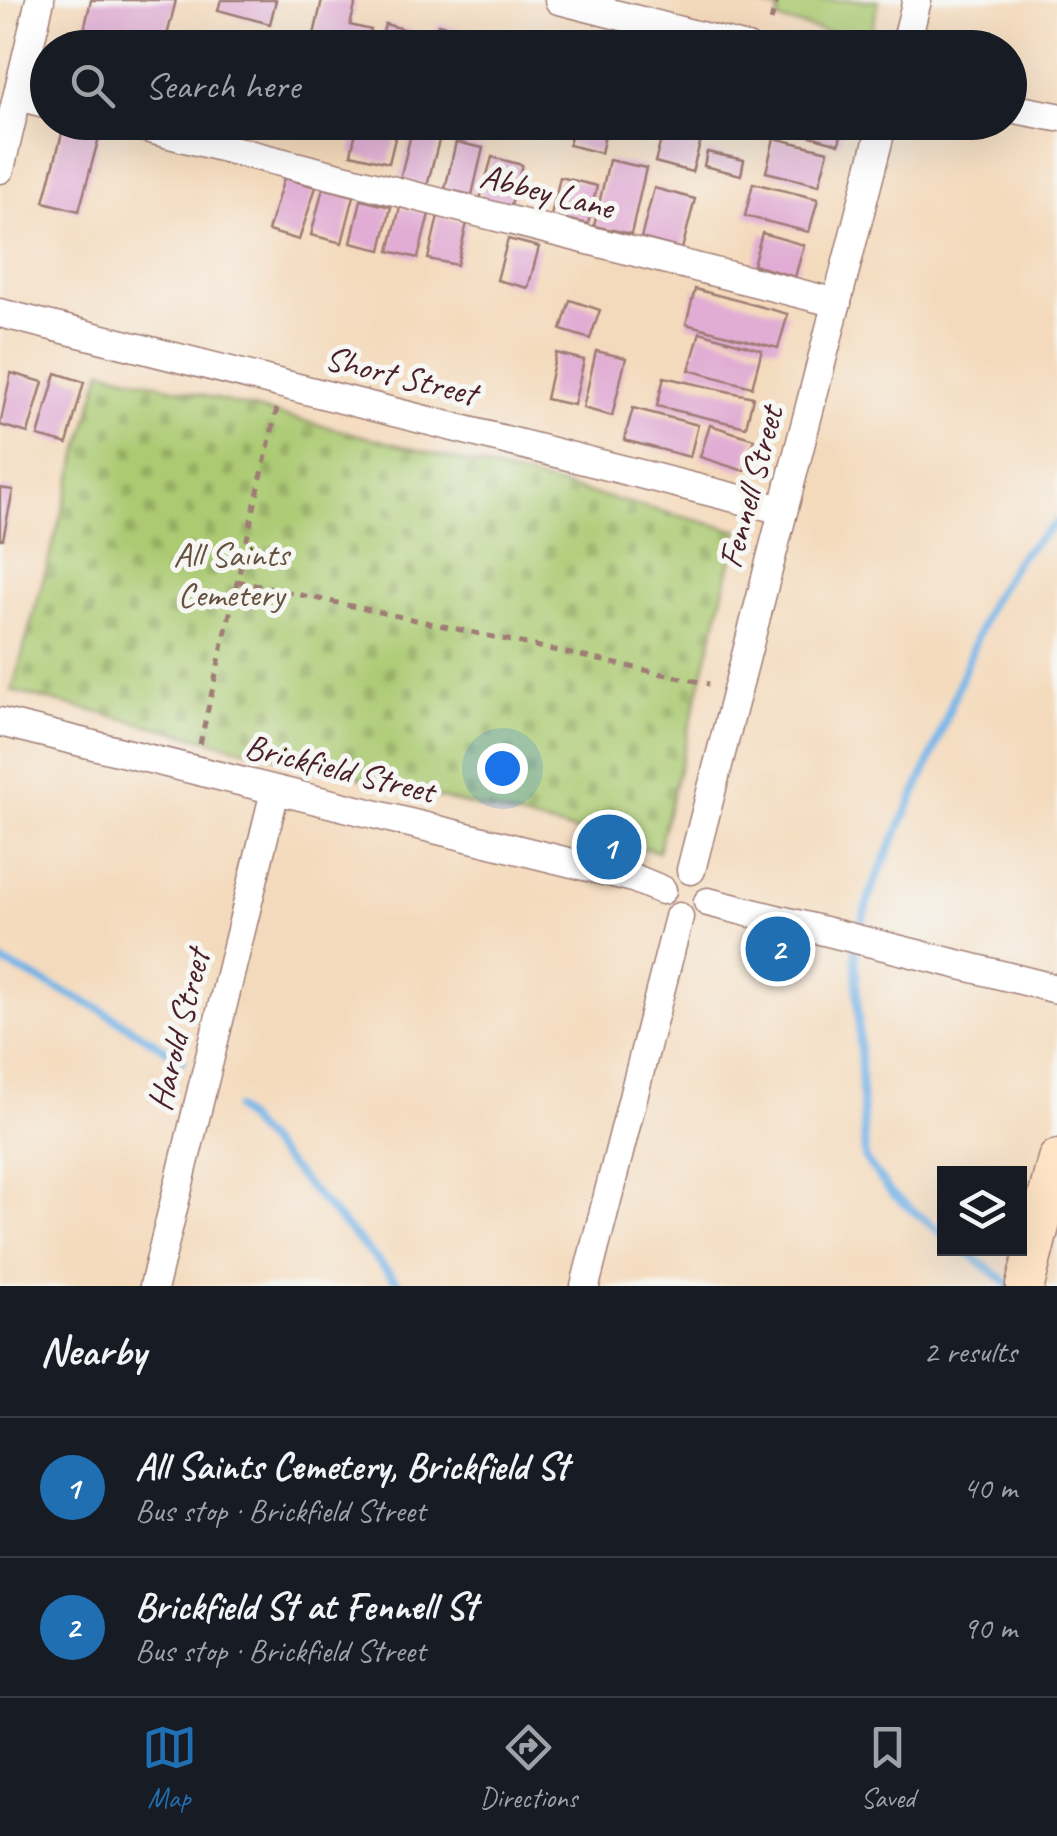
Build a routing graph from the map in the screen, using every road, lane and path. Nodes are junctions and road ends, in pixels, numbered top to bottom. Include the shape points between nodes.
1 (40, 0) edge
2 (559, 0) edge
3 (776, 0) edge
4 (917, 0) edge
5 (771, 22) dead end
6 (33, 30) edge
7 (676, 30) edge
8 (910, 30) edge
9 (30, 46) edge
10 (19, 96) junction
11 (30, 99) edge
12 (1027, 111) edge
13 (1057, 117) edge
14 (193, 140) edge
15 (878, 140) edge
16 (0, 169) edge
17 (837, 303) junction
18 (0, 313) edge
19 (277, 408) dead end
20 (783, 510) junction
21 (237, 581) junction
22 (709, 684) dead end
23 (0, 722) edge
24 (200, 744) dead end
25 (275, 791) junction
26 (691, 870) junction
27 (662, 890) junction
28 (708, 902) junction
29 (679, 917) junction
30 (1057, 989) edge
31 (1057, 1159) edge
32 (1026, 1284) edge
33 (154, 1286) edge
34 (585, 1286) edge

1 - 6 street
2 - 7 street
3 - 5 path
4 - 8 street
9 - 10 street
10 - 11 street
10 - 16 street
12 - 13 street
14 - 17 street, Abbey Lane
15 - 17 street, Fennell Street
17 - 20 street, Fennell Street
18 - 20 street, Short Street
19 - 21 path
20 - 26 street, Fennell Street
21 - 22 path
21 - 24 path
23 - 25 street, Brickfield Street
25 - 27 street, Brickfield Street
25 - 33 street, Harold Street
26 - 27 street via 672,874
26 - 28 street via 704,879
27 - 29 street via 663,903
28 - 29 street via 696,915
28 - 30 street
29 - 34 street
31 - 32 street

